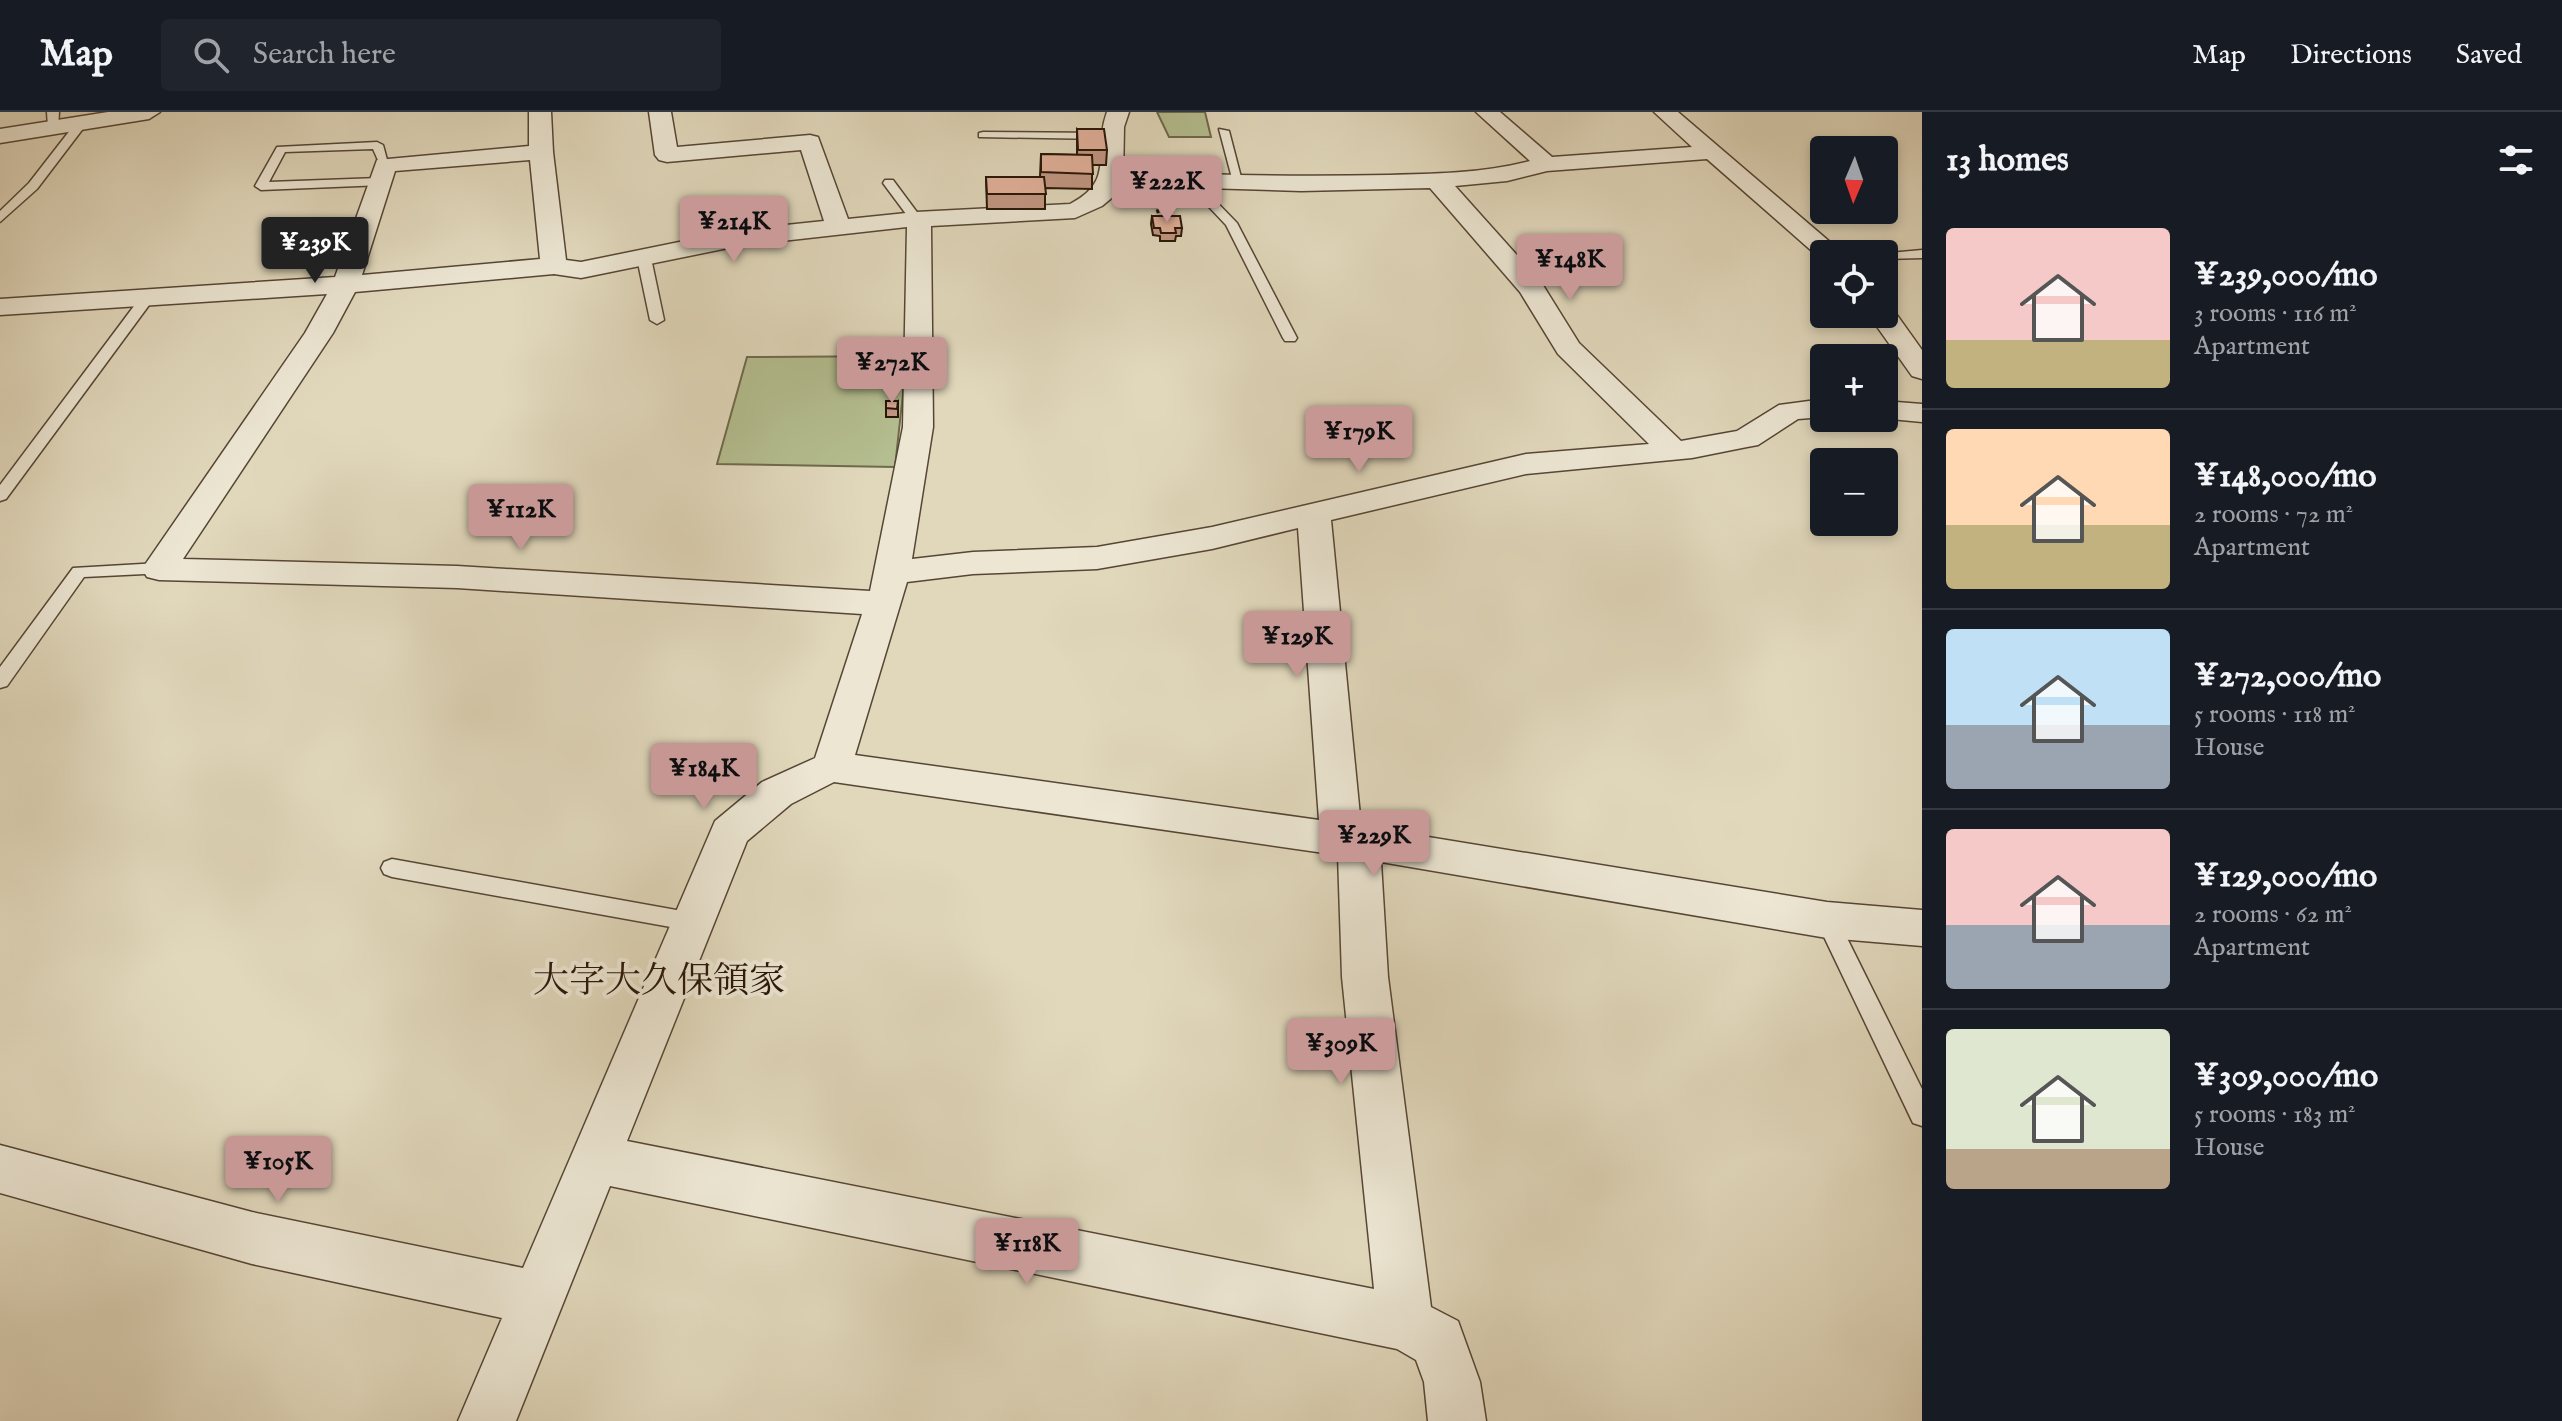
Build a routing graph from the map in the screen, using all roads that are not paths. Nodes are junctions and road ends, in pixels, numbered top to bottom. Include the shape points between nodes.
1 (149, 112) edge
2 (540, 112) edge
3 (660, 112) edge
4 (1118, 112) edge
5 (1487, 112) edge
6 (1665, 112) edge
7 (120, 114) edge
8 (54, 119) edge
9 (82, 122) junction
10 (1223, 131) dead end
11 (983, 135) dead end
12 (0, 136) edge
13 (1114, 137) junction
14 (541, 152) junction
15 (1714, 152) junction
16 (1547, 164) junction
17 (382, 174) junction
18 (1204, 181) joint
19 (1437, 181) junction
20 (1239, 182) junction
21 (889, 183) dead end
22 (0, 218) edge
23 (916, 219) junction
24 (838, 227) junction
25 (1815, 240) edge
26 (1922, 254) edge
27 (1898, 255) edge
28 (644, 258) junction
29 (554, 266) junction
30 (346, 283) junction
31 (148, 297) junction
32 (0, 307) edge
33 (657, 320) dead end
34 (1896, 328) edge
35 (1290, 338) dead end
36 (1913, 345) edge
37 (1922, 370) edge
38 (1810, 409) edge
39 (1898, 411) edge
40 (1922, 413) edge
41 (1674, 451) junction
42 (0, 496) edge
43 (1314, 514) junction
44 (159, 569) junction
45 (887, 588) junction
46 (0, 681) edge
47 (832, 767) junction
48 (1350, 840) junction
49 (392, 868) dead end
50 (1827, 920) junction
51 (693, 922) junction
52 (1922, 928) edge
53 (1922, 1115) edge
54 (595, 1159) junction
55 (0, 1169) edge
56 (537, 1298) junction
57 (1405, 1323) junction
58 (487, 1421) edge
59 (1457, 1421) edge

1 - 7 street
2 - 14 street
3 - 24 street via 667,155 810,142
4 - 13 street
5 - 16 street
6 - 15 street
7 - 9 street
8 - 9 street
8 - 12 street
9 - 22 lane via 33,186
10 - 20 lane
11 - 13 lane
13 - 23 street via 1112,176 1096,202 1075,211
14 - 17 street
14 - 29 street
15 - 16 street
15 - 25 street
16 - 19 street
17 - 17 lane via 261,186 281,149 377,145
17 - 30 street
18 - 20 street
18 - 35 lane via 1199,190 1231,223
19 - 20 street
19 - 41 street via 1531,288 1568,348
21 - 23 lane
23 - 24 street
23 - 45 street via 921,231 918,427
24 - 28 street via 738,238
26 - 27 lane
28 - 29 street via 581,270
28 - 33 lane
29 - 30 street
30 - 31 street
30 - 44 street via 319,333
31 - 32 street
31 - 42 lane
34 - 36 street
36 - 37 street
38 - 41 street via 1790,411 1747,438
39 - 40 street
41 - 43 street via 1526,464
43 - 45 street via 1097,558 973,563
43 - 48 street
44 - 45 street
44 - 46 lane via 79,572
45 - 47 street
47 - 48 street
47 - 51 street via 789,783 730,832
48 - 50 street
48 - 57 street
49 - 51 lane
50 - 52 street
50 - 53 lane
51 - 54 street
54 - 56 street
54 - 57 street
55 - 56 street via 252,1238
56 - 58 street
57 - 59 street via 1438,1341 1452,1382

